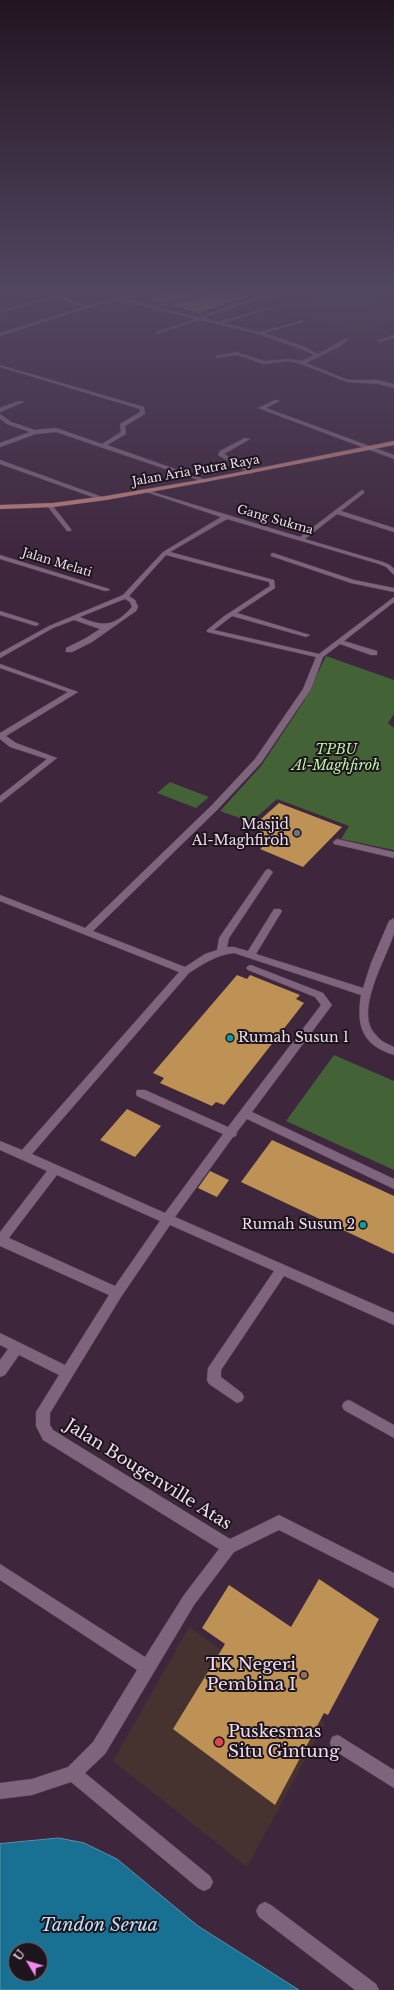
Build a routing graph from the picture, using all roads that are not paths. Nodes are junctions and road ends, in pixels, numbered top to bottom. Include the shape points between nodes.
1 (75, 388) edge
2 (277, 401) dead end
3 (21, 402) dead end
4 (0, 410) edge
5 (0, 416) edge
6 (35, 432) junction
7 (0, 438) edge
8 (247, 439) dead end
9 (9, 442) junction
10 (394, 443) edge
11 (0, 446) edge
12 (102, 446) junction
13 (367, 448) junction
14 (394, 458) edge
15 (0, 462) edge
16 (250, 472) junction
17 (206, 481) junction
18 (148, 491) junction
19 (362, 492) dead end
20 (102, 498) junction
21 (50, 506) junction
22 (0, 507) edge
23 (337, 512) junction
24 (226, 517) junction
25 (69, 530) dead end
26 (394, 530) edge
27 (301, 539) junction
28 (165, 553) junction
29 (273, 555) dead end
30 (0, 557) edge
31 (394, 573) edge
32 (107, 590) dead end
33 (394, 590) edge
34 (125, 596) junction
35 (394, 599) edge
36 (0, 612) edge
37 (232, 614) junction
38 (74, 617) junction
39 (36, 624) dead end
40 (106, 628) junction
41 (306, 635) dead end
42 (338, 641) junction
43 (69, 650) dead end
44 (374, 653) dead end
45 (0, 656) edge
46 (320, 656) junction
47 (0, 666) edge
48 (1, 735) edge
49 (0, 800) edge
50 (337, 842) dead end
51 (394, 854) edge
52 (269, 872) dead end
53 (0, 898) edge
54 (277, 911) dead end
55 (394, 921) edge
56 (87, 931) junction
57 (222, 950) junction
58 (250, 955) junction
59 (251, 968) dead end
60 (186, 971) junction
61 (366, 993) junction
62 (394, 1050) edge
63 (141, 1093) dead end
64 (245, 1113) junction
65 (232, 1133) junction
66 (0, 1145) edge
67 (24, 1156) junction
68 (55, 1169) junction
69 (394, 1184) edge
70 (168, 1219) junction
71 (0, 1241) edge
72 (282, 1269) junction
73 (117, 1293) junction
74 (394, 1319) edge
75 (0, 1339) edge
76 (16, 1348) junction
77 (0, 1371) edge
78 (67, 1373) junction
79 (236, 1397) dead end
80 (349, 1406) dead end
81 (394, 1432) edge
82 (229, 1547) junction
83 (0, 1571) edge
84 (394, 1581) edge
85 (148, 1668) junction
86 (338, 1744) dead end
87 (73, 1773) junction
88 (394, 1780) edge
89 (0, 1791) edge
90 (204, 1882) dead end
91 (265, 1911) dead end
92 (370, 1990) edge

1 - 12 street via 142,408 143,413 122,425 124,433
2 - 13 street via 261,408
3 - 4 street
5 - 6 street
6 - 9 street
6 - 12 street via 56,430
7 - 9 street
8 - 16 street via 222,452 221,455
9 - 11 street
10 - 13 main road, Jalan Aria Putra Raya
12 - 17 street
13 - 14 street
13 - 16 main road, Jalan Aria Putra Raya
15 - 20 street
16 - 17 main road, Jalan Aria Putra Raya
17 - 18 main road, Jalan Aria Putra Raya
18 - 20 main road, Jalan Aria Putra Raya
18 - 24 street, Gang Sukma
19 - 23 street
20 - 21 main road, Jalan Aria Putra Raya
21 - 22 main road, Jalan Aria Putra Raya
21 - 25 street
23 - 26 street
23 - 27 street
24 - 27 street, Gang Sukma
24 - 28 street
27 - 31 street, Gang Sukma via 380,563 388,566
28 - 34 street
28 - 37 street via 272,581 274,587
29 - 33 street via 353,582
30 - 32 street, Jalan Melati
34 - 38 street
34 - 40 street via 133,601 135,608
35 - 42 street
36 - 39 street
37 - 41 street
37 - 46 street via 208,630
38 - 40 street
38 - 45 street
40 - 43 street
42 - 44 street
42 - 46 street
46 - 56 street via 307,689 258,761 215,807
47 - 48 street via 74,692
48 - 49 street via 13,745 53,758
50 - 51 street
52 - 57 street via 224,938
53 - 56 street
54 - 58 street
55 - 61 street
56 - 60 street
57 - 58 street via 234,950
57 - 60 street via 206,956
58 - 61 street
59 - 64 street, Jalan Bougenville Atas via 319,995 327,1004
60 - 67 street
61 - 62 street via 364,1022 378,1043
63 - 65 street
64 - 65 street, Jalan Bougenville Atas
64 - 69 street
65 - 70 street, Jalan Bougenville Atas
66 - 67 street
67 - 68 street
68 - 70 street
68 - 71 street
70 - 72 street
70 - 73 street, Jalan Bougenville Atas
71 - 73 street
72 - 74 street
72 - 79 street via 215,1368 214,1380
73 - 78 street, Jalan Bougenville Atas
75 - 76 street
76 - 77 street
76 - 78 street
78 - 82 street, Jalan Bougenville Atas via 43,1412 43,1426 48,1435
80 - 81 street
82 - 84 street via 279,1522
82 - 85 street via 189,1600
83 - 85 street
85 - 87 street via 99,1748
86 - 88 street
87 - 89 street via 32,1787
87 - 90 street
91 - 92 street

